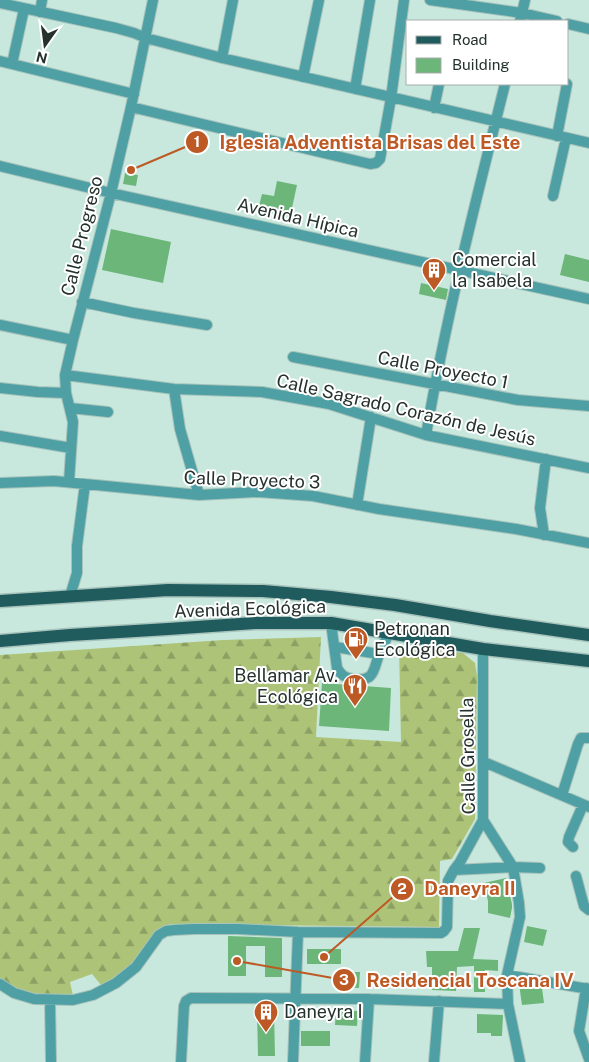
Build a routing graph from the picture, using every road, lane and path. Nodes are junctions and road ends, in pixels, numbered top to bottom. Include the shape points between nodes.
1 (42, 0) edge
2 (154, 0) edge
3 (233, 0) edge
4 (319, 0) edge
5 (370, 0) edge
6 (404, 0) edge
7 (430, 0) edge
8 (525, 0) edge
9 (0, 3) edge
10 (24, 9) junction
11 (40, 12) junction
12 (521, 17) edge
13 (547, 20) edge
14 (569, 24) edge
15 (589, 29) edge
16 (146, 38) junction
17 (222, 58) junction
18 (0, 61) edge
19 (12, 64) junction
20 (303, 77) junction
21 (439, 85) edge
22 (504, 85) edge
23 (568, 85) edge
24 (355, 89) junction
25 (134, 94) junction
26 (391, 98) junction
27 (131, 107) junction
28 (434, 108) junction
29 (495, 122) junction
30 (562, 137) junction
31 (589, 143) edge
32 (0, 166) edge
33 (111, 192) junction
34 (553, 196) dead end
35 (460, 271) junction
36 (589, 299) edge
37 (82, 302) junction
38 (207, 324) dead end
39 (0, 325) edge
40 (72, 340) junction
41 (293, 357) dead end
42 (66, 376) junction
43 (434, 385) junction
44 (0, 388) edge
45 (174, 389) junction
46 (66, 393) junction
47 (589, 406) edge
48 (70, 408) junction
49 (108, 412) dead end
50 (371, 417) junction
51 (426, 435) junction
52 (0, 436) edge
53 (71, 448) junction
54 (546, 460) junction
55 (589, 468) edge
56 (69, 482) junction
57 (0, 483) edge
58 (85, 484) junction
59 (199, 495) junction
60 (357, 504) junction
61 (544, 535) junction
62 (589, 543) edge
63 (70, 596) junction
64 (0, 601) edge
65 (331, 623) junction
66 (389, 632) junction
67 (589, 635) edge
68 (0, 641) edge
69 (335, 647) junction
70 (483, 649) junction
71 (379, 654) junction
72 (589, 661) edge
73 (589, 738) edge
74 (484, 762) junction
75 (562, 795) junction
76 (586, 806) edge
77 (483, 820) junction
78 (573, 847) dead end
79 (513, 867) junction
80 (540, 868) dead end
81 (454, 870) junction
82 (576, 876) dead end
83 (589, 910) edge
84 (298, 932) junction
85 (506, 975) junction
86 (0, 984) edge
87 (588, 988) edge
88 (296, 998) junction
89 (369, 999) junction
90 (50, 1000) junction
91 (439, 1001) junction
92 (508, 1004) junction
93 (589, 1059) edge
94 (51, 1062) edge
95 (181, 1062) edge
96 (293, 1062) edge
97 (365, 1062) edge
98 (434, 1062) edge
99 (520, 1062) edge

1 - 11 street
2 - 16 street, Calle Progreso
3 - 17 street
4 - 20 street
5 - 24 street
6 - 26 street
7 - 12 street
8 - 12 street
9 - 10 street
10 - 11 street
10 - 19 street
11 - 16 street via 116,28
12 - 13 street
14 - 15 street
16 - 17 street
16 - 25 street, Calle Progreso
17 - 20 street
18 - 19 street
19 - 25 street
20 - 24 street
21 - 28 street
22 - 29 street
23 - 30 street
24 - 26 street
25 - 27 street, Calle Progreso
26 - 27 street via 380,159 370,164
26 - 28 street
27 - 33 street, Calle Progreso
28 - 29 street
29 - 30 street
29 - 35 street
30 - 31 street
30 - 34 street
32 - 33 street, Avenida Hípica
33 - 35 street, Avenida Hípica
33 - 37 street, Calle Progreso
35 - 36 street, Avenida Hípica
35 - 43 street
37 - 38 street
37 - 40 street, Calle Progreso
39 - 40 street
40 - 42 street, Calle Progreso
41 - 43 street, Calle Proyecto 1
42 - 45 street, Calle Sagrado Corazón de Jesús
42 - 46 street, Calle Progreso
43 - 47 street, Calle Proyecto 1 via 518,400
43 - 51 street
44 - 46 street
45 - 50 street, Calle Sagrado Corazón de Jesús via 262,392 329,404
45 - 59 street via 180,429
46 - 48 street, Calle Progreso
48 - 49 street
48 - 53 street, Calle Progreso via 73,422
50 - 51 street, Calle Sagrado Corazón de Jesús
50 - 60 street
51 - 54 street, Calle Sagrado Corazón de Jesús
52 - 53 street
53 - 56 street, Calle Progreso
54 - 55 street, Calle Sagrado Corazón de Jesús
54 - 61 street via 540,508
56 - 57 street, Calle Proyecto 3
56 - 58 street, Calle Proyecto 3
58 - 59 street, Calle Proyecto 3
58 - 63 street via 77,573
59 - 60 street, Calle Proyecto 3 via 258,492 313,496
60 - 61 street, Calle Proyecto 3
61 - 62 street, Calle Proyecto 3
63 - 64 main road
63 - 67 main road via 168,590 264,591 394,605
65 - 66 main road, Avenida Ecológica
65 - 68 main road, Avenida Ecológica via 256,623
65 - 69 street
66 - 70 main road, Avenida Ecológica
66 - 71 street
69 - 71 street
69 - 71 street via 337,668 351,679 361,679 373,673
70 - 72 main road, Avenida Ecológica
70 - 74 street, Calle Grosella
73 - 75 street via 581,738 578,744
74 - 75 street
74 - 77 street, Calle Grosella
75 - 76 street
76 - 78 street via 569,837 568,842
77 - 79 street, Calle Grosella
77 - 81 street
79 - 80 street
79 - 81 street
79 - 85 street, Calle Grosella via 520,917
81 - 84 street via 448,881 447,927 441,933
82 - 83 street via 584,906
84 - 88 street
84 - 90 street via 166,931 159,934 136,967 116,983 93,995 73,1000
85 - 87 street
85 - 92 street, Calle Grosella
86 - 90 street via 14,993
87 - 93 street via 579,1031
88 - 89 street
88 - 95 street via 190,998 184,1006
88 - 96 street
89 - 91 street
89 - 97 street
90 - 94 street
91 - 92 street
91 - 98 street
92 - 99 street, Calle Grosella

